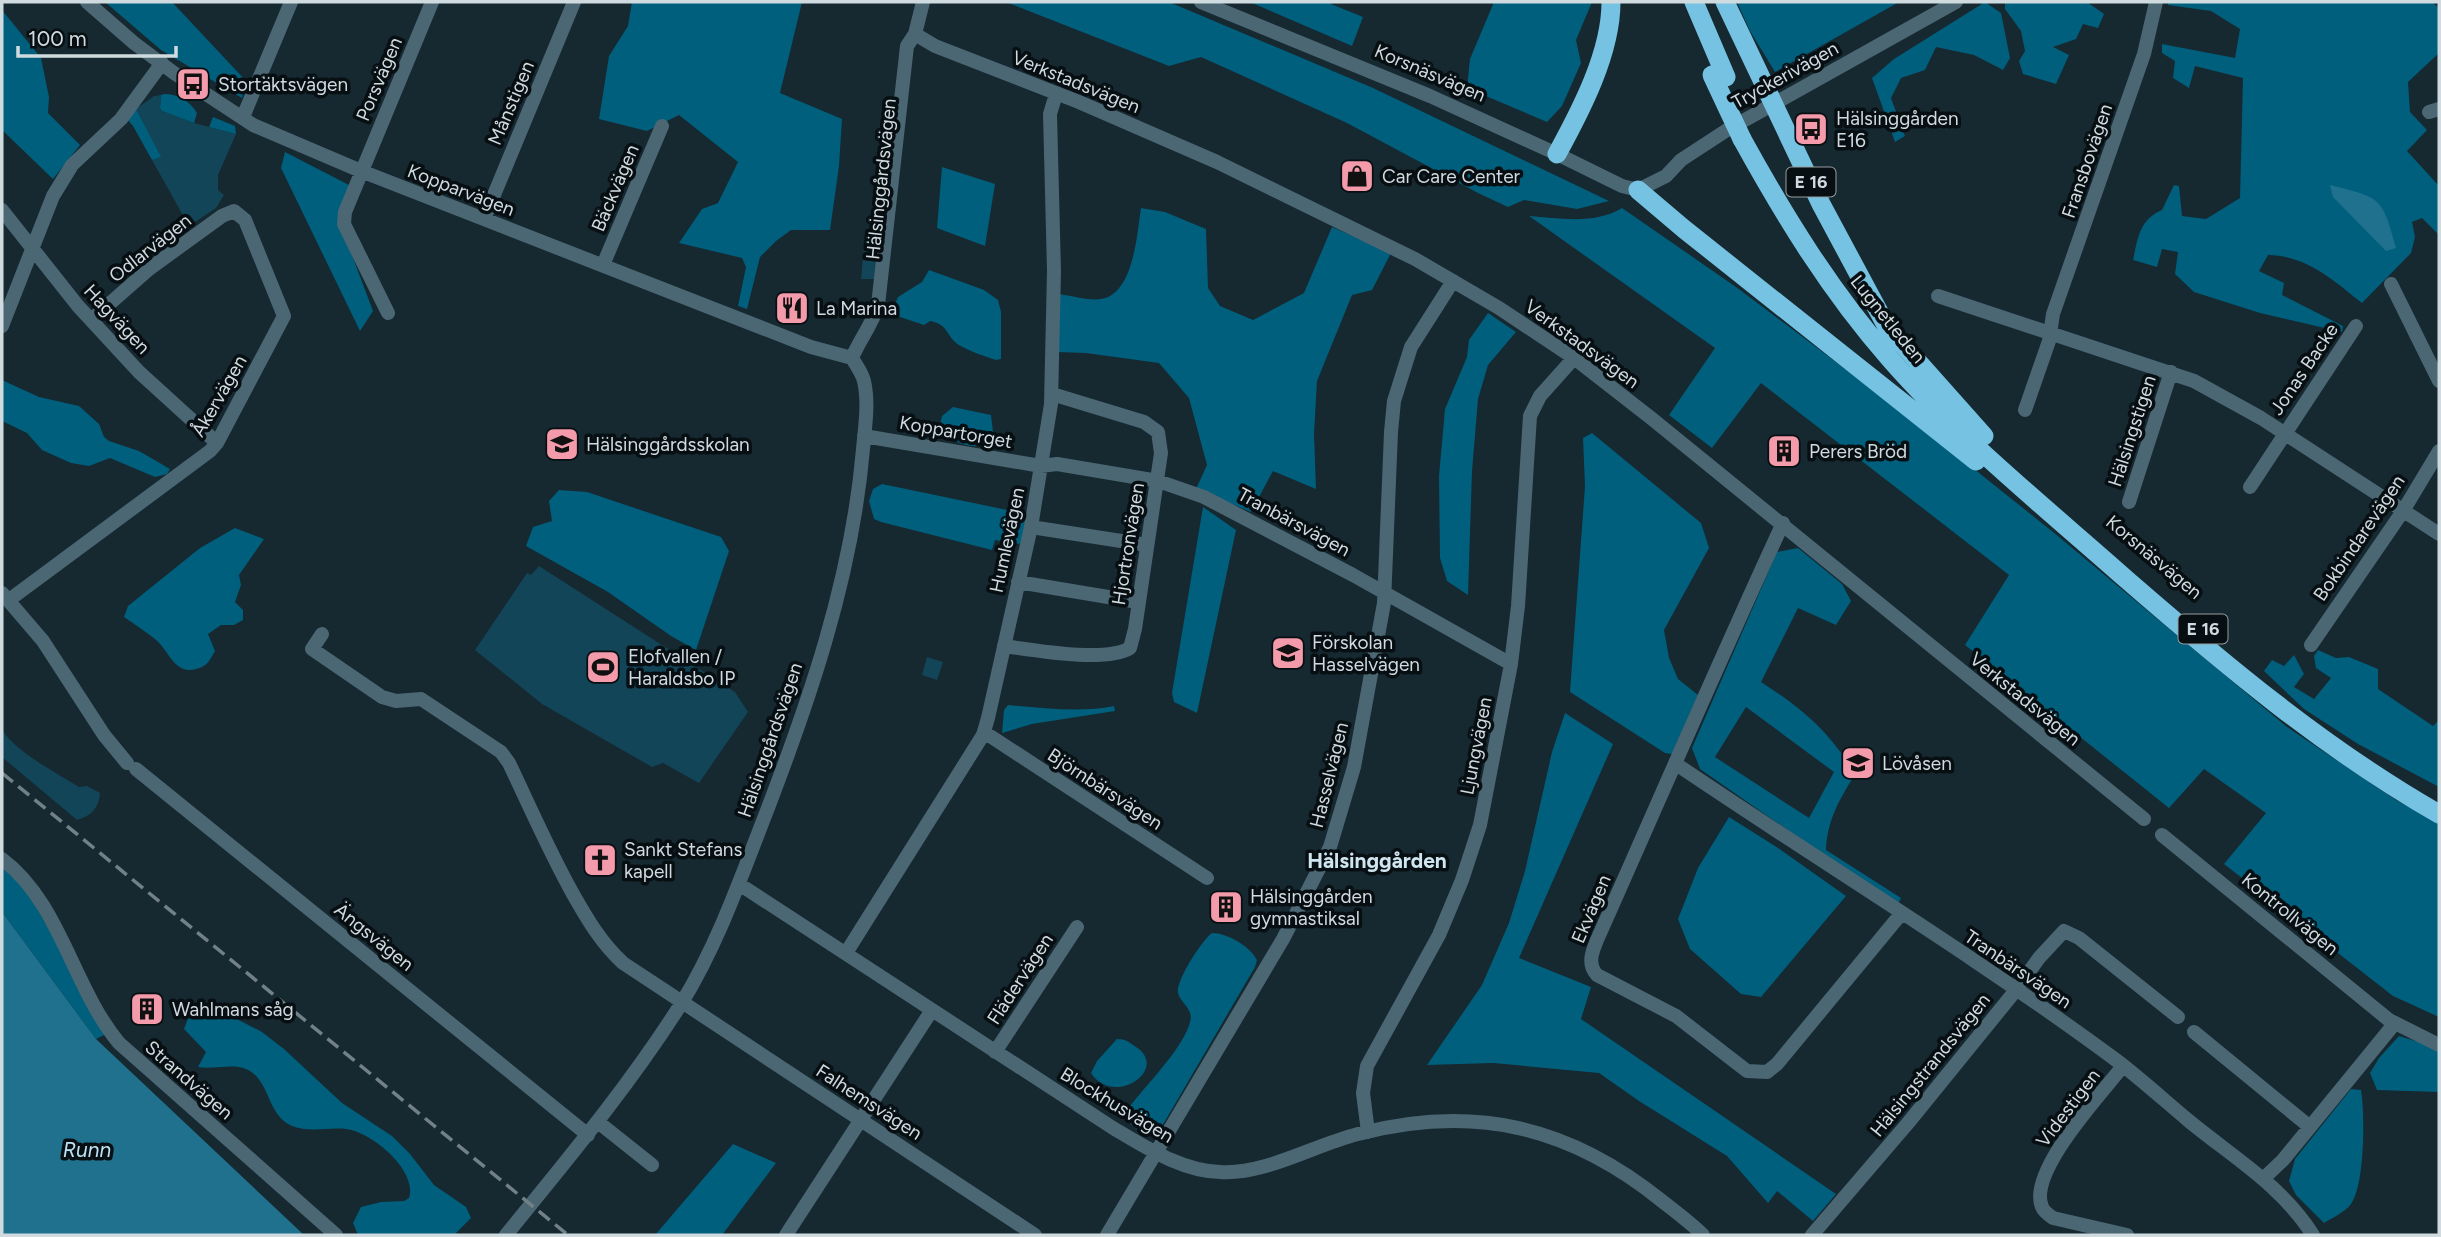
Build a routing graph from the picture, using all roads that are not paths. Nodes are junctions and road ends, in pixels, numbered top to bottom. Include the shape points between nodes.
1 (87, 2) edge
2 (291, 2) edge
3 (432, 2) edge
4 (574, 2) edge
5 (923, 2) edge
6 (1201, 2) edge
7 (1611, 2) edge
8 (1680, 2) edge
9 (1694, 2) edge
10 (1725, 2) edge
11 (1956, 2) edge
12 (2157, 2) edge
13 (915, 34) junction
14 (162, 63) junction
15 (1719, 76) junction
16 (1056, 94) junction
17 (1772, 104) junction
18 (243, 117) junction
19 (662, 126) dead end
20 (1749, 139) junction
21 (1557, 154) junction
22 (361, 172) junction
23 (1638, 190) junction
24 (2, 210) edge
25 (235, 212) joint
26 (484, 219) junction
27 (33, 250) junction
28 (603, 265) junction
29 (1453, 281) junction
30 (2391, 284) dead end
31 (1937, 296) dead end
32 (388, 313) dead end
33 (91, 320) junction
34 (2, 326) edge
35 (2356, 326) dead end
36 (2050, 331) junction
37 (852, 358) junction
38 (1574, 358) junction
39 (2171, 372) junction
40 (2439, 381) edge
41 (1052, 394) junction
42 (2025, 410) dead end
43 (2284, 433) junction
44 (864, 436) junction
45 (1984, 436) junction
46 (217, 443) junction
47 (2439, 451) edge
48 (1041, 466) junction
49 (1158, 481) junction
50 (2250, 487) dead end
51 (2129, 502) dead end
52 (2403, 511) junction
53 (1783, 523) junction
54 (1031, 527) junction
55 (2439, 534) edge
56 (1147, 545) junction
57 (1018, 582) junction
58 (1385, 594) junction
59 (5, 597) edge
60 (2148, 598) junction
61 (1138, 602) junction
62 (321, 634) dead end
63 (2311, 645) dead end
64 (1004, 646) junction
65 (1511, 664) junction
66 (984, 732) junction
67 (1676, 764) junction
68 (2439, 801) edge
69 (2439, 814) edge
70 (2144, 819) dead end
71 (2162, 835) dead end
72 (2, 859) edge
73 (1207, 878) dead end
74 (739, 884) junction
75 (1901, 914) junction
76 (1077, 927) dead end
77 (846, 953) junction
78 (2016, 990) junction
79 (682, 1002) junction
80 (932, 1010) junction
81 (2178, 1017) dead end
82 (2395, 1023) junction
83 (2194, 1032) dead end
84 (2439, 1045) edge
85 (995, 1052) junction
86 (2123, 1066) junction
87 (862, 1120) junction
88 (598, 1122) junction
89 (2309, 1126) junction
90 (1368, 1132) junction
91 (588, 1135) junction
92 (1157, 1153) junction
93 (652, 1165) dead end
94 (2264, 1178) junction
95 (336, 1235) edge
96 (506, 1235) edge
97 (786, 1235) edge
98 (1035, 1235) edge
99 (1107, 1235) edge
100 (1703, 1235) edge
101 (1812, 1235) edge
102 (2127, 1235) edge
103 (2313, 1235) edge

1 - 14 street, Kopparvägen
2 - 18 street
3 - 22 street, Porsvägen
4 - 26 street, Månstigen
5 - 13 street, Hälsinggårdsvägen
6 - 21 street, Korsnäsvägen
7 - 21 highway via 1604,45 1581,110
8 - 15 highway, Lugnetleden / E 16
9 - 15 highway, Lugnetleden / E 16
10 - 17 highway, E 16
11 - 17 street, Tryckerivägen
12 - 36 street, Fransbovägen via 2144,54
13 - 16 street, Verkstadsvägen via 934,46
13 - 37 street, Hälsinggårdsvägen via 906,55 878,306
14 - 18 street, Kopparvägen
14 - 27 street via 121,119 72,165 53,196
15 - 20 highway, Lugnetleden / E 16, bridge
16 - 29 street, Verkstadsvägen via 1217,162
16 - 41 street, Humlevägen via 1050,114
17 - 23 street, Tryckerivägen via 1706,142 1666,176
17 - 45 highway, E 16 via 1887,327
18 - 22 street, Kopparvägen
19 - 28 street, Bäckvägen
20 - 45 highway, Lugnetleden / E 16 via 1862,306 1924,379
20 - 60 highway, Lugnetleden / E 16 via 1803,243 1890,359 1985,454
21 - 23 street, Korsnäsvägen via 1622,187
22 - 26 street, Kopparvägen
22 - 32 street, Porsvägen via 344,224
23 - 60 highway, E 16
24 - 27 street, Hagvägen
25 - 33 street, Odlarvägen via 222,216 149,269
25 - 46 street, Åkervägen via 245,220 284,316
26 - 28 street, Kopparvägen
27 - 33 street, Hagvägen
27 - 34 street
28 - 37 street, Kopparvägen via 811,347
29 - 38 street, Verkstadsvägen
29 - 58 street, Hasselvägen via 1411,347 1394,401
30 - 40 street
31 - 36 street
33 - 46 street, Hagvägen via 139,372
35 - 43 street, Jonas Backe
36 - 39 street
36 - 42 street, Fransbovägen
37 - 44 street, Hälsinggårdsvägen via 863,379
38 - 53 street, Verkstadsvägen
38 - 65 street, Ljungvägen via 1530,416
39 - 43 street via 2214,391
39 - 51 street, Hälsingstigen
41 - 48 street, Humlevägen
41 - 49 street, Hjortronvägen via 1154,428 1161,445
43 - 50 street, Jonas Backe
43 - 52 street
44 - 48 street, Koppartorget
44 - 74 street, Hälsinggårdsvägen via 836,600 786,759
45 - 68 highway, Korsnäsvägen / E 16 via 2091,535 2266,683 2351,746
46 - 59 street, Åkervägen
47 - 52 street, Bokbindarevägen
48 - 49 street, Tranbärsvägen via 1057,464
48 - 54 street, Humlevägen
49 - 56 street, Hjortronvägen
49 - 58 street, Tranbärsvägen via 1233,510
52 - 55 street
52 - 63 street, Bokbindarevägen
53 - 67 street, Ekvägen
53 - 70 street, Verkstadsvägen
54 - 56 street
54 - 57 street, Humlevägen
56 - 61 street, Hjortronvägen
57 - 61 street
57 - 64 street, Humlevägen
58 - 65 street, Tranbärsvägen
58 - 92 street, Hasselvägen via 1353,767 1330,847 1283,939
59 - 91 street, Ängsvägen via 43,641 104,734 131,766
60 - 69 highway, Korsnäsvägen / E 16 via 2301,724
61 - 64 street, Hjortronvägen via 1131,646 1120,652 1070,653
62 - 79 street, Falhemsvägen via 312,649 352,678 382,697 421,699 501,752 549,851 604,944 623,963
64 - 66 street, Humlevägen
65 - 90 street, Ljungvägen via 1480,825 1462,880 1439,934 1365,1072
66 - 73 street, Björnbärsvägen
66 - 77 street, Humlevägen
67 - 75 street, Tranbärsvägen
67 - 75 street, Ekvägen via 1597,940 1591,963 1597,975 1676,1016 1747,1071 1767,1072
71 - 82 street, Kontrollvägen
72 - 95 street, Strandvägen via 35,894 92,1005 119,1043
74 - 77 street, Blockhusvägen
74 - 79 street, Hälsinggårdsvägen
75 - 78 street, Tranbärsvägen
76 - 85 street, Flädervägen
77 - 80 street, Blockhusvägen
78 - 81 street, Hälsingstrandsvägen via 2064,931
78 - 86 street, Tranbärsvägen
78 - 101 street, Hälsingstrandsvägen
79 - 87 street, Falhemsvägen
79 - 88 street, Hälsinggårdsvägen
80 - 85 street, Blockhusvägen
80 - 87 street
82 - 84 street, Kontrollvägen
82 - 89 street
83 - 89 street
85 - 92 street, Blockhusvägen
86 - 94 street, Tranbärsvägen
86 - 102 street, Videstigen via 2056,1151 2040,1199 2053,1218
87 - 97 street
87 - 98 street, Falhemsvägen
88 - 91 street, Hälsinggårdsvägen
88 - 93 street
89 - 94 street
90 - 92 street, Blockhusvägen via 1233,1172 1200,1170
90 - 100 street, Blockhusvägen via 1444,1121 1537,1131 1610,1165
91 - 96 street, Hälsinggårdsvägen
92 - 99 street, Hasselvägen
94 - 103 street, Tranbärsvägen

